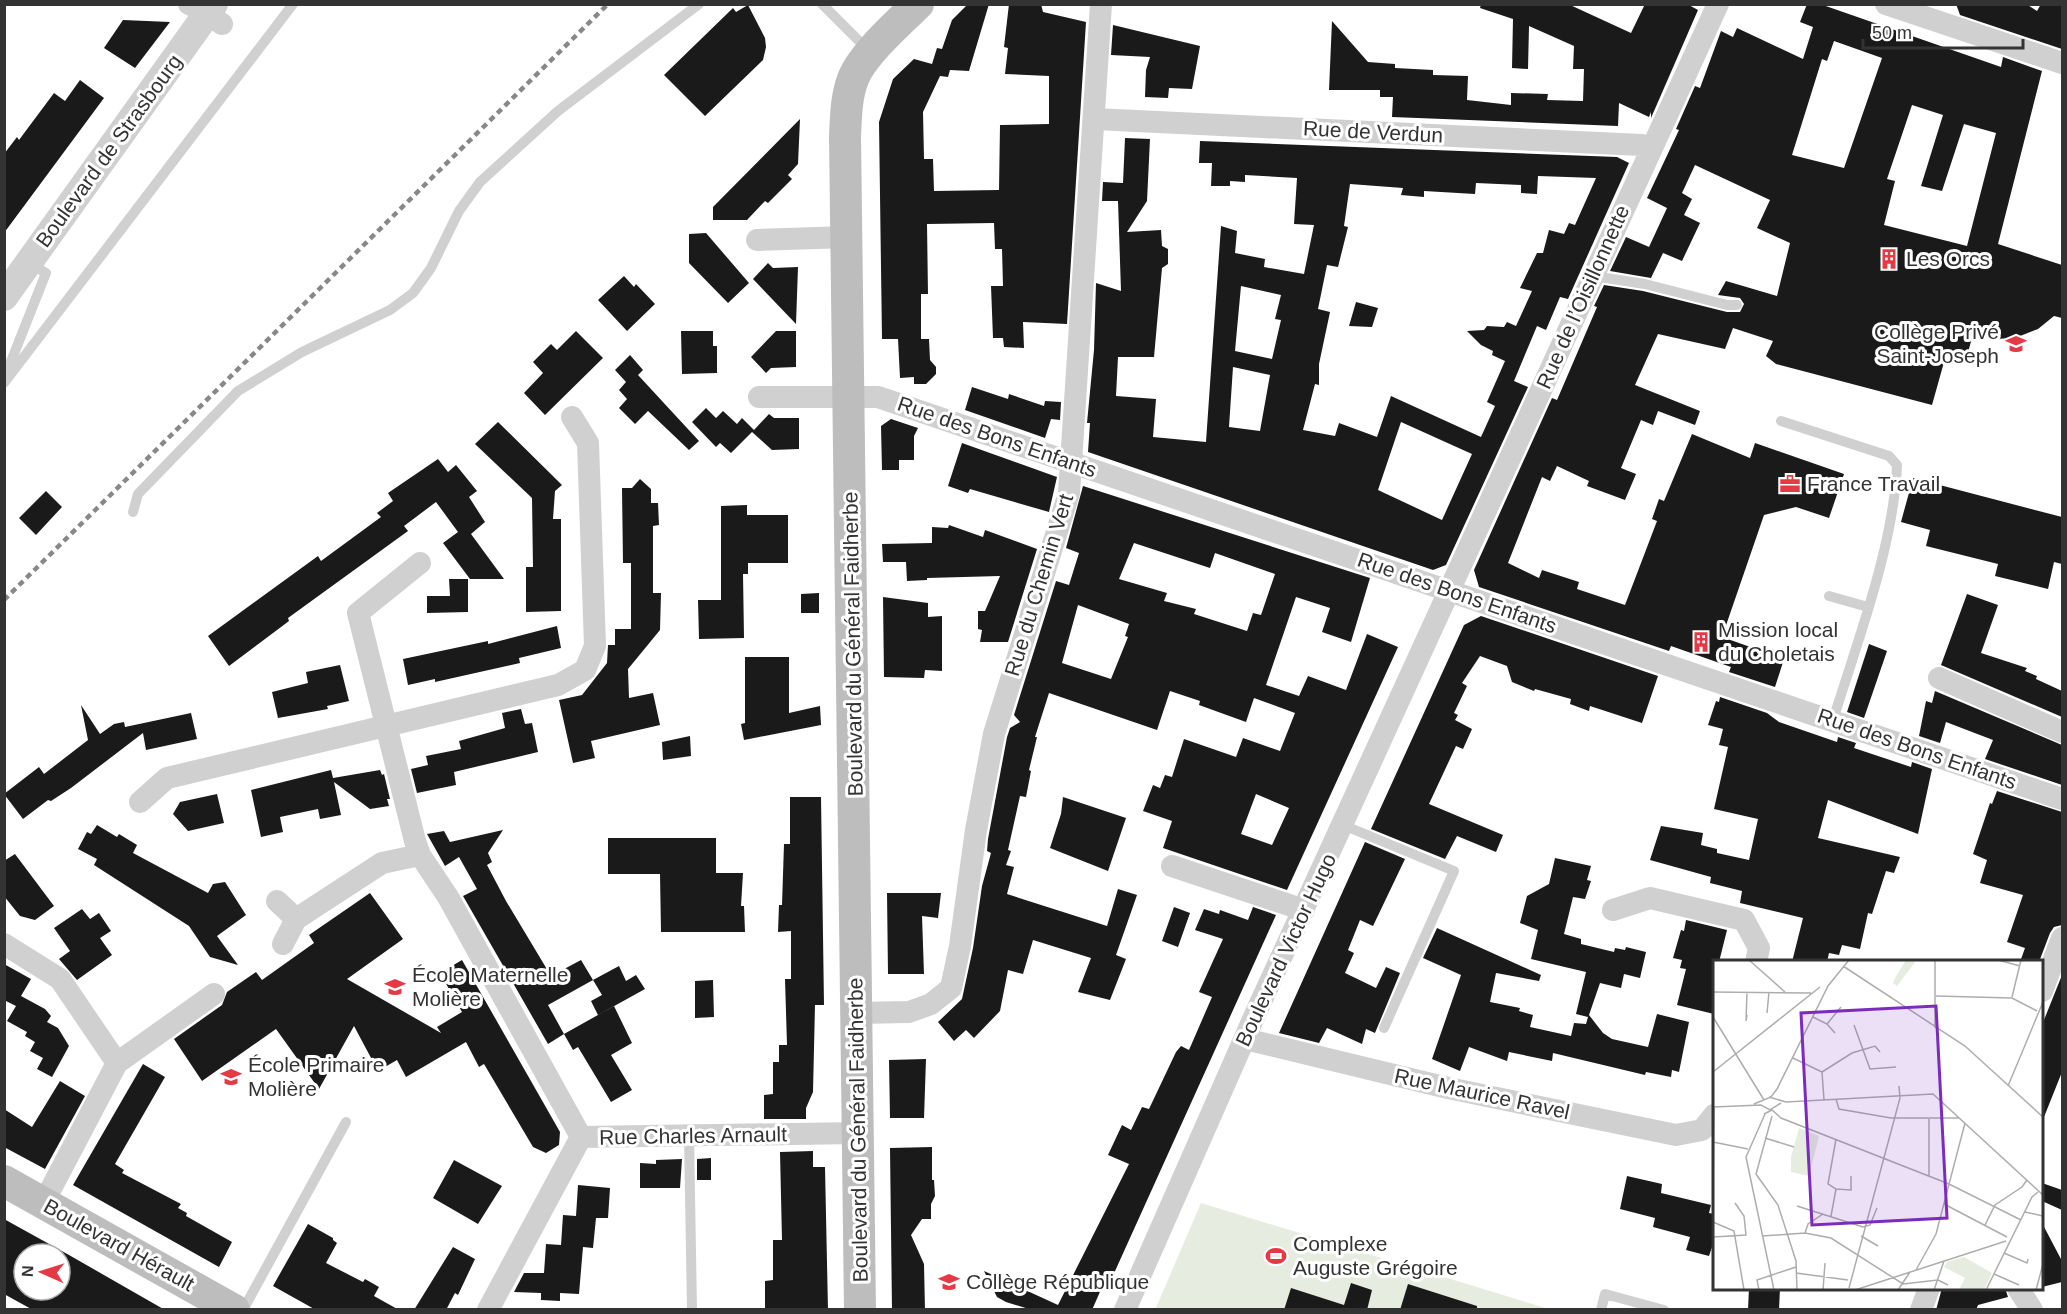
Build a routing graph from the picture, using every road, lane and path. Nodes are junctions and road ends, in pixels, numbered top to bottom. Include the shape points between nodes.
1 (293, 4) edge
2 (699, 4) edge
3 (918, 4) edge
4 (1101, 4) edge
5 (1718, 4) edge
6 (1886, 4) edge
7 (829, 7) edge
8 (208, 12) edge
9 (1935, 12) edge
10 (872, 53) junction
11 (2062, 63) edge
12 (1095, 119) junction
13 (1650, 149) junction
14 (848, 237) junction
15 (757, 240) dead end
16 (29, 263) junction
17 (1592, 276) junction
18 (4, 297) edge
19 (1737, 305) dead end
20 (4, 380) edge
21 (850, 396) junction
22 (759, 397) dead end
23 (572, 417) dead end
24 (1781, 421) dead end
25 (1072, 463) junction
26 (133, 512) dead end
27 (420, 563) dead end
28 (1450, 591) junction
29 (1829, 596) dead end
30 (1868, 607) junction
31 (1939, 678) dead end
32 (1833, 720) junction
33 (385, 726) junction
34 (2062, 732) edge
35 (2062, 799) edge
36 (140, 802) dead end
37 (1343, 825) junction
38 (420, 855) junction
39 (1172, 866) dead end
40 (278, 901) dead end
41 (1304, 910) junction
42 (1613, 910) dead end
43 (296, 919) junction
44 (2062, 938) edge
45 (4, 944) edge
46 (284, 944) dead end
47 (1756, 960) edge
48 (2043, 988) edge
49 (214, 994) dead end
50 (856, 1013) junction
51 (1384, 1028) dead end
52 (1245, 1039) junction
53 (117, 1063) junction
54 (1713, 1116) edge
55 (346, 1122) dead end
56 (858, 1132) junction
57 (689, 1136) junction
58 (581, 1137) junction
59 (4, 1181) edge
60 (44, 1202) junction
61 (1928, 1290) edge
62 (2019, 1290) edge
63 (234, 1310) edge
64 (243, 1310) edge
65 (488, 1310) edge
66 (692, 1310) edge
67 (860, 1310) edge
68 (1125, 1310) edge
69 (1601, 1310) edge
70 (1664, 1310) edge
71 (1921, 1310) edge
72 (2031, 1310) edge

1 - 20 lane
2 - 26 lane via 558,111 480,182 413,292 390,310 302,352 238,391 138,494
3 - 10 main road, Boulevard du Général Faidherbe
4 - 12 street, Rue du Chemin Vert
5 - 13 street, Rue de l’Oisillonnette
6 - 9 street
7 - 10 lane
8 - 16 street, Boulevard de Strasbourg
9 - 11 street
10 - 14 main road, Boulevard du Général Faidherbe via 854,77 848,97
12 - 13 street, Rue de Verdun via 1642,145
12 - 25 street, Rue du Chemin Vert
13 - 17 street, Rue de l’Oisillonnette
14 - 15 street
14 - 21 main road, Boulevard du Général Faidherbe
16 - 18 street, Boulevard de Strasbourg
16 - 20 lane via 46,273
17 - 19 lane
17 - 28 street, Rue de l’Oisillonnette
21 - 22 street, Rue des Bons Enfants
21 - 25 street, Rue des Bons Enfants via 878,397
21 - 50 main road, Boulevard du Général Faidherbe
23 - 33 street via 588,443 595,646 585,670 558,685
24 - 30 lane via 1889,456 1897,465 1896,498
25 - 28 street, Rue des Bons Enfants
25 - 50 street, Rue du Chemin Vert via 1069,493 994,734 951,988 931,1004 909,1012
27 - 33 street via 358,613
28 - 32 street, Rue des Bons Enfants
28 - 37 street, Boulevard Victor Hugo
29 - 30 lane
30 - 32 lane
31 - 34 street
32 - 35 street, Rue des Bons Enfants
33 - 36 street via 167,778
33 - 38 street
37 - 41 street, Boulevard Victor Hugo
37 - 51 lane via 1454,871
38 - 43 street via 382,863
38 - 58 street via 448,897
39 - 41 street
40 - 43 street
41 - 52 street, Boulevard Victor Hugo
42 - 47 street via 1650,898 1744,920 1759,948
43 - 46 street
44 - 48 street
45 - 53 street via 60,979
49 - 53 street
50 - 56 main road, Boulevard du Général Faidherbe
52 - 54 street, Rue Maurice Ravel via 1448,1088 1676,1135 1702,1130
52 - 68 street, Boulevard Victor Hugo
53 - 60 street
55 - 64 lane
56 - 57 street, Rue Charles Arnault
56 - 67 main road, Boulevard du Général Faidherbe
57 - 58 street, Rue Charles Arnault
57 - 66 lane
58 - 65 street, Rue Charles Arnault
59 - 60 main road, Boulevard Hérault
60 - 63 main road, Boulevard Hérault
61 - 71 street
62 - 72 street
69 - 70 lane via 1605,1294

